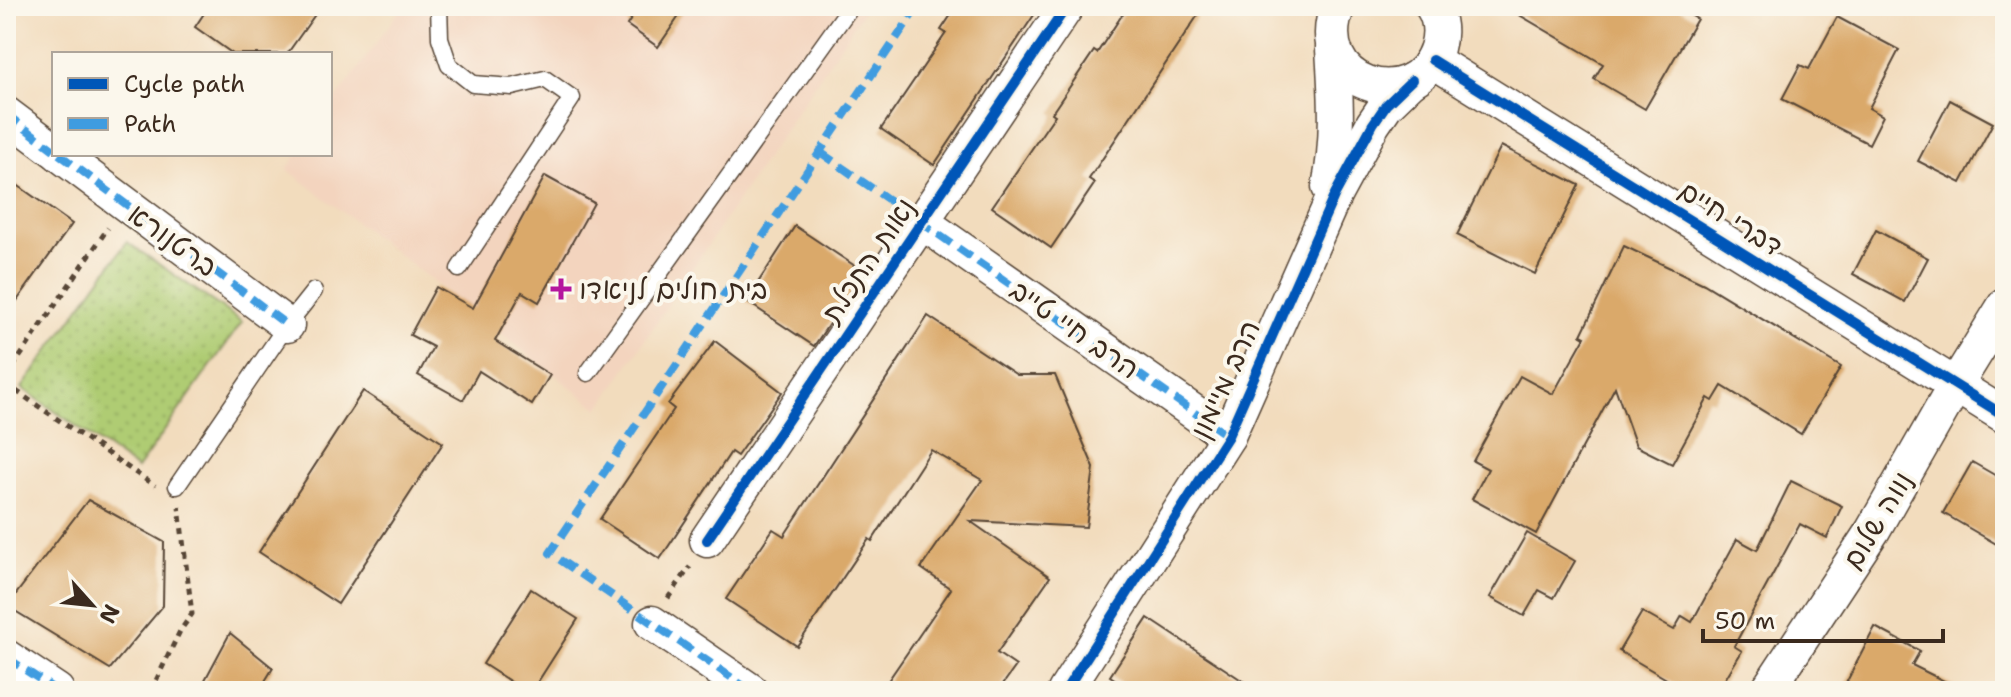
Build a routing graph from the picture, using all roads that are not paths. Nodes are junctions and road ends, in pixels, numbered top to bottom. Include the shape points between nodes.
1 (439, 6) edge
2 (851, 6) edge
3 (1067, 6) edge
4 (1435, 8) edge
5 (1329, 23) edge
6 (1422, 70) junction
7 (6, 114) edge
8 (52, 148) edge
9 (62, 156) edge
10 (922, 222) junction
11 (1322, 223) junction
12 (459, 269) dead end
13 (314, 291) dead end
14 (2005, 305) edge
15 (287, 325) junction
16 (588, 373) dead end
17 (1955, 386) junction
18 (2005, 416) edge
19 (1228, 436) junction
20 (178, 494) road end
21 (707, 540) road end
22 (652, 623) road end
23 (6, 657) edge
24 (57, 691) edge
25 (751, 691) edge
26 (1065, 691) edge
27 (1767, 691) edge

1 - 12 lane via 440,38 449,65 473,84 512,87 545,79 572,98
2 - 16 lane
3 - 10 street, נאות התכלת
4 - 6 street via 1438,44
5 - 6 street via 1340,62 1365,83 1396,86
5 - 11 street, הרב מיימון via 1335,158
6 - 11 street, הרב מיימון via 1373,124
6 - 17 street, דברי חיים
7 - 8 street
9 - 15 street, ברטנורא
10 - 19 street, הרב חיי טייב
10 - 21 street, נאות התכלת
11 - 19 street, הרב מיימון
13 - 15 lane
14 - 17 street, נווה שלום
15 - 20 lane
17 - 18 street, דברי חיים
17 - 27 street, נווה שלום via 1873,530
19 - 26 street, הרב מיימון
22 - 25 street
23 - 24 street

